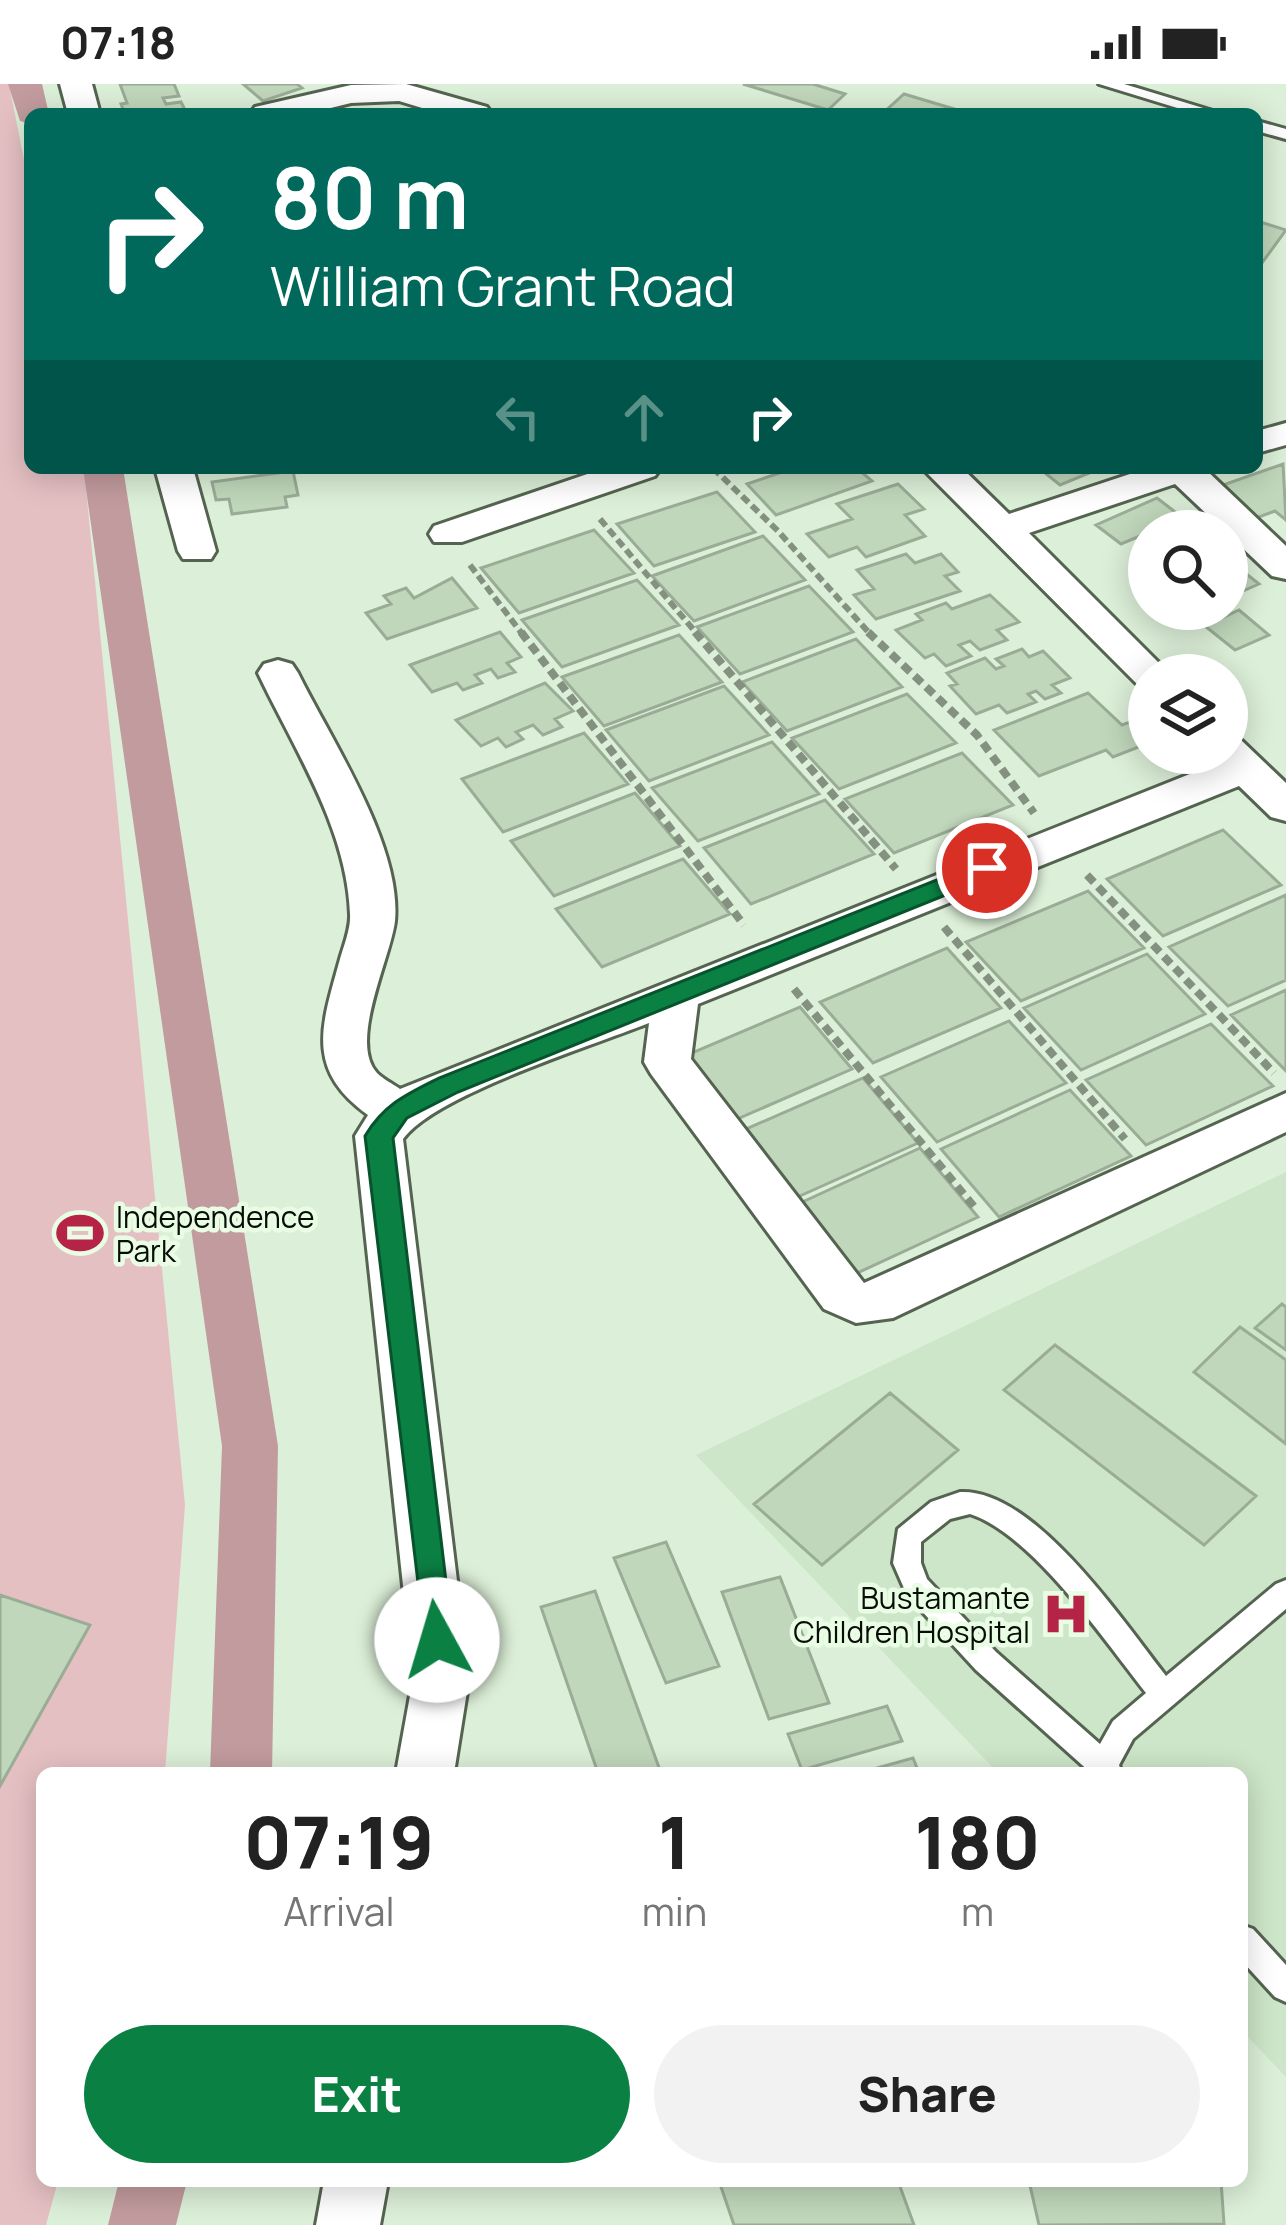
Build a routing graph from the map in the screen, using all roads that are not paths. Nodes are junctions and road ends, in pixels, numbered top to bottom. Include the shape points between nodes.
1 (1111, 84) edge
2 (292, 108) edge
3 (455, 108) edge
4 (1194, 108) edge
5 (176, 474) edge
6 (624, 474) edge
7 (947, 474) edge
8 (1164, 474) edge
9 (1188, 474) edge
10 (1004, 528) junction
11 (448, 534) road end
12 (197, 551) dead end
13 (1286, 567) edge
14 (1130, 654) edge
15 (278, 673) dead end
16 (1248, 771) edge
17 (1203, 774) edge
18 (1286, 807) edge
19 (676, 994) junction
20 (398, 1111) junction
21 (1286, 1112) edge
22 (1286, 1592) edge
23 (1163, 1693) junction
24 (426, 1767) edge
25 (1104, 1767) edge
26 (1107, 1767) edge
27 (1248, 1946) edge
28 (1286, 1987) edge
29 (355, 2187) edge
30 (348, 2225) edge

1 - 4 lane
2 - 3 street via 400,92
5 - 12 street
6 - 11 street
7 - 10 street
8 - 10 street
9 - 13 street
10 - 14 street
15 - 20 street via 364,850 373,919 345,1024 346,1060 359,1084
16 - 18 street
17 - 19 street via 1056,842
19 - 20 street
19 - 21 street via 667,1062 842,1295 856,1303 875,1304
20 - 24 street via 379,1136 441,1679
22 - 23 lane
23 - 25 lane via 1014,1525 979,1504 955,1505 908,1537 917,1587
23 - 26 lane via 1123,1730
27 - 28 lane
29 - 30 street

